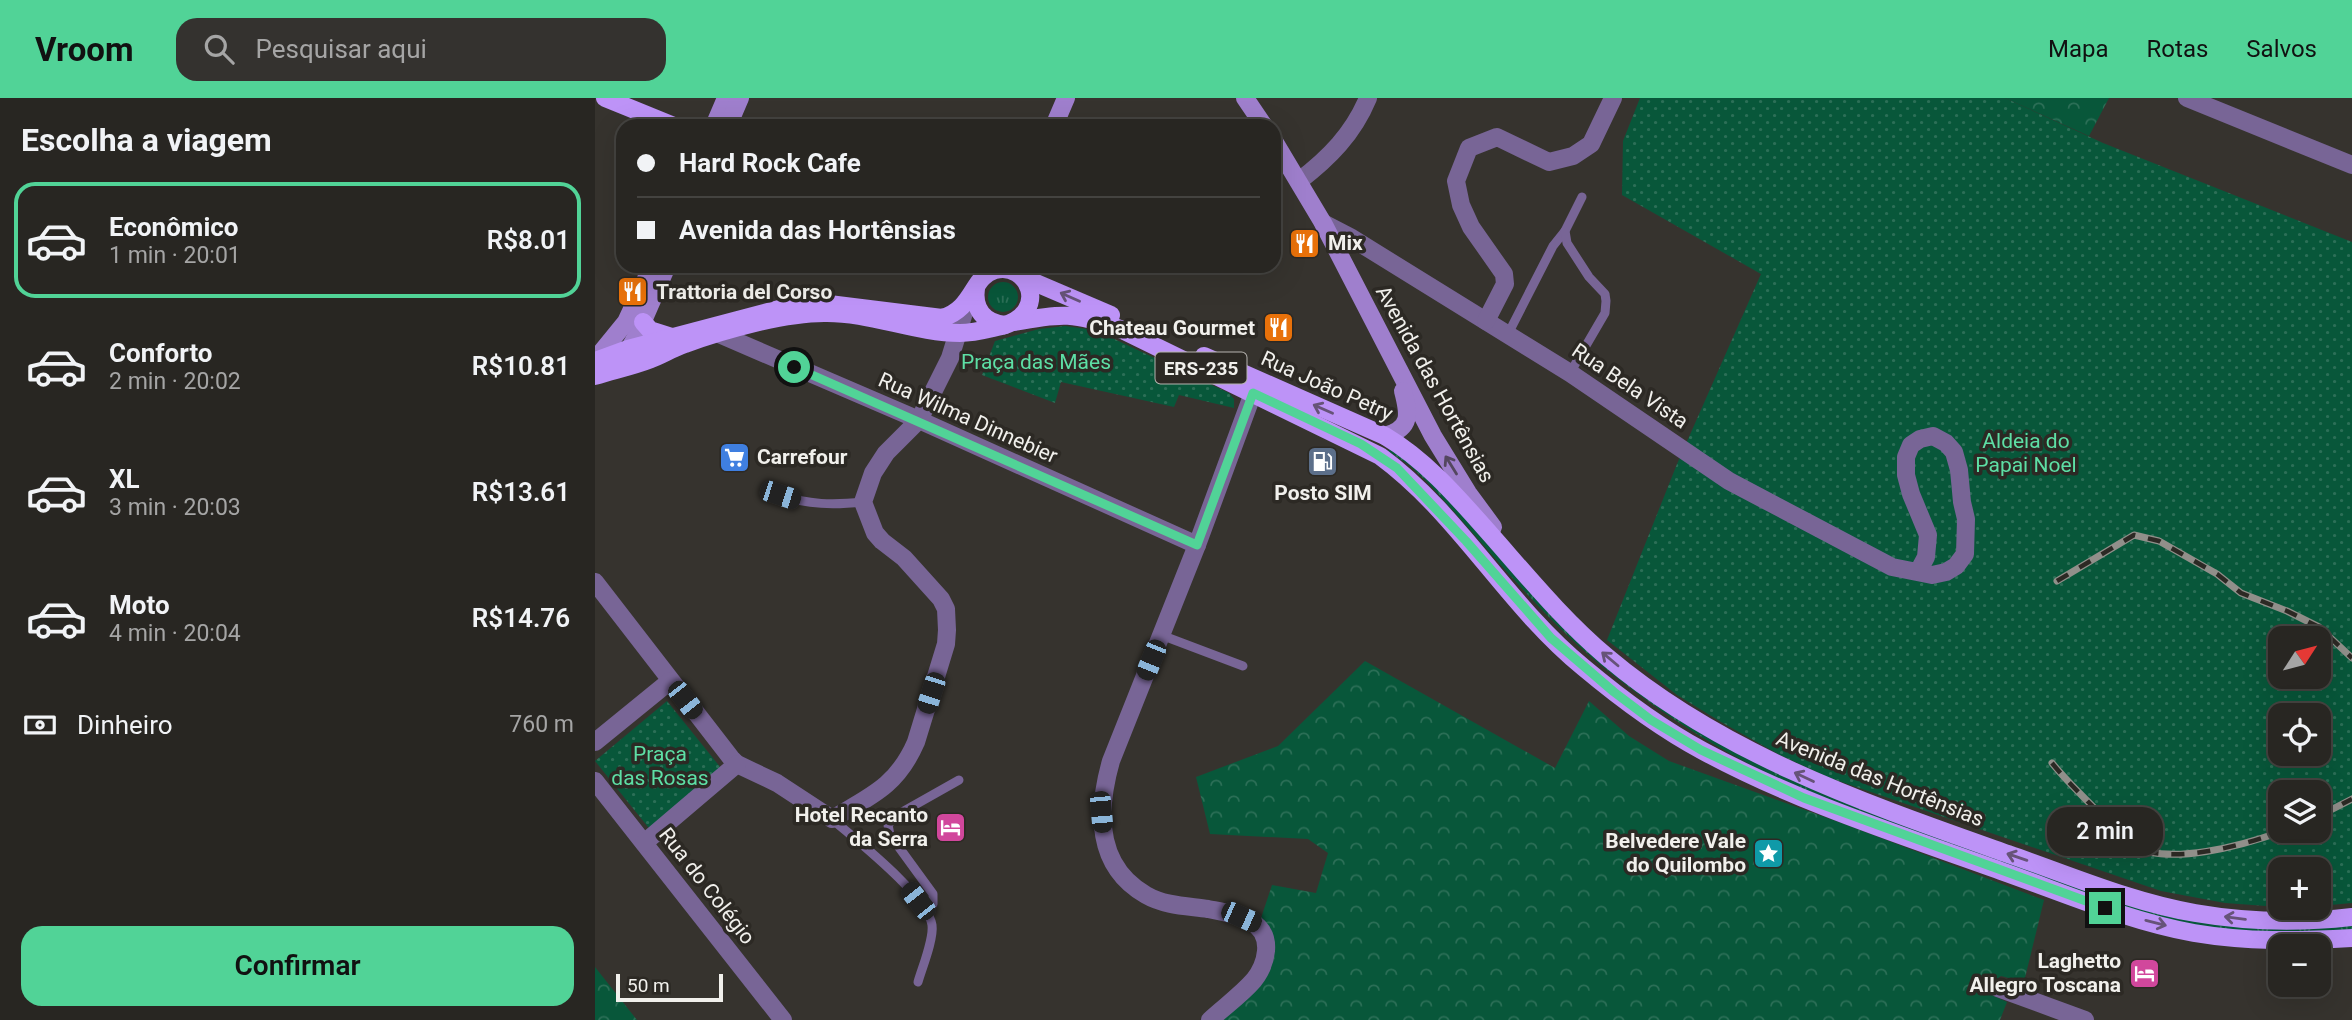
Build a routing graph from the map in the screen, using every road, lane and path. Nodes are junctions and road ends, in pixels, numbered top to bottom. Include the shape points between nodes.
1 (605, 98) edge
2 (726, 98) edge
3 (740, 98) edge
4 (1066, 98) edge
5 (1245, 98) edge
6 (1368, 98) edge
7 (1613, 98) edge
8 (2187, 98) edge
9 (657, 119) edge
10 (717, 119) edge
11 (731, 119) edge
12 (1057, 119) edge
13 (1259, 119) edge
14 (1281, 152) edge
15 (2352, 165) edge
16 (1299, 181) junction
17 (1582, 197) dead end
18 (1323, 223) junction
19 (1565, 231) junction
20 (649, 273) edge
21 (664, 273) edge
22 (987, 273) edge
23 (1017, 273) edge
24 (1022, 277) junction
25 (972, 295) junction
26 (1486, 321) junction
27 (643, 322) junction
28 (1010, 323) junction
29 (959, 333) junction
30 (719, 334) junction
31 (1508, 334) junction
32 (672, 337) junction
33 (628, 349) junction
34 (1398, 367) junction
35 (598, 368) edge
36 (1570, 373) junction
37 (1253, 393) junction
38 (919, 420) junction
39 (1385, 436) junction
40 (1380, 456) joint
41 (780, 495) dead end
42 (863, 502) junction
43 (1197, 545) junction
44 (1918, 572) junction
45 (1531, 581) junction
46 (595, 582) edge
47 (1161, 635) junction
48 (1243, 666) dead end
49 (670, 681) junction
50 (595, 743) edge
51 (737, 764) junction
52 (959, 780) dead end
53 (595, 781) edge
54 (832, 819) junction
55 (644, 843) junction
56 (927, 913) junction
57 (2352, 917) edge
58 (2352, 938) edge
59 (918, 982) dead end
60 (1998, 988) dead end
61 (1230, 1002) junction
62 (783, 1020) edge
63 (1210, 1020) edge
64 (1234, 1020) edge
65 (2085, 1020) edge

1 - 9 main road
2 - 10 main road
3 - 11 main road
4 - 12 main road
5 - 13 main road
6 - 16 street via 1337,149
7 - 26 street via 1591,144 1573,156 1549,162 1497,137 1469,148 1456,181 1461,205 1504,274 1505,284
8 - 15 street
14 - 16 main road, Avenida das Hortênsias
16 - 18 main road, Avenida das Hortênsias
17 - 19 lane
18 - 26 street, Rua Bela Vista
18 - 34 main road, Avenida das Hortênsias
19 - 31 lane
19 - 36 lane via 1577,261 1606,301 1605,313
20 - 35 main road
21 - 27 main road
22 - 25 main road
23 - 24 main road
24 - 28 main road via 1030,302 1022,317
39 -> 24 main road, Rua João Petry / ERS-235
25 - 28 main road via 981,314 996,324
25 - 29 street
25 - 32 main road via 952,315 942,318 829,304 783,308
26 - 31 street, Rua Bela Vista
27 - 32 main road via 650,330
27 - 33 main road
28 - 29 main road, Rua João Petry
28 - 37 main road, Rua João Petry / ERS-235 via 1058,314 1099,321
29 - 30 main road, Rua João Petry via 824,313
29 - 38 street
30 - 35 main road, Rua João Petry via 651,359
30 - 38 street, Rua Wilma Dinnebier
31 - 36 street, Rua Bela Vista
32 - 33 main road
33 - 35 main road via 617,365
34 - 39 main road via 1406,423
45 -> 34 main road, Avenida das Hortênsias via 1468,493
36 - 44 street, Rua Bela Vista via 1729,481 1892,567
37 - 40 main road, Rua João Petry / ERS-235
37 - 43 street
38 - 42 street via 886,453
38 - 43 street, Rua Wilma Dinnebier
39 - 45 main road, Rua João Petry via 1430,469
40 -> 58 main road, Avenida das Hortênsias / ERS-235 via 1415,485 1520,605 1581,666 1651,720 1725,762 1784,790 2129,916 2194,933 2258,940
41 - 42 lane via 815,504
42 - 54 street via 875,533 941,599 947,637 909,757 890,783
43 - 47 street
44 - 44 street, Rua Bela Vista via 1946,572 1965,554 1959,470 1954,452 1933,436 1911,445 1906,457 1911,494 1929,534
57 -> 45 main road, Avenida das Hortênsias via 2247,919 2194,913 2137,899 1812,781 1748,750 1651,691 1579,632
46 - 49 street
47 - 48 lane
47 - 61 street via 1107,774 1101,812 1103,836 1112,859 1145,895 1241,917 1257,924 1265,934 1264,963
49 - 50 street
49 - 51 street
51 - 54 street via 777,783
51 - 55 street
52 - 56 lane via 897,815 888,825 890,835 933,894
53 - 55 street, Rua do Colégio
54 - 56 lane via 908,888
55 - 62 street, Rua do Colégio
56 - 59 lane via 932,926
60 - 65 street
61 - 63 street
61 - 64 street

